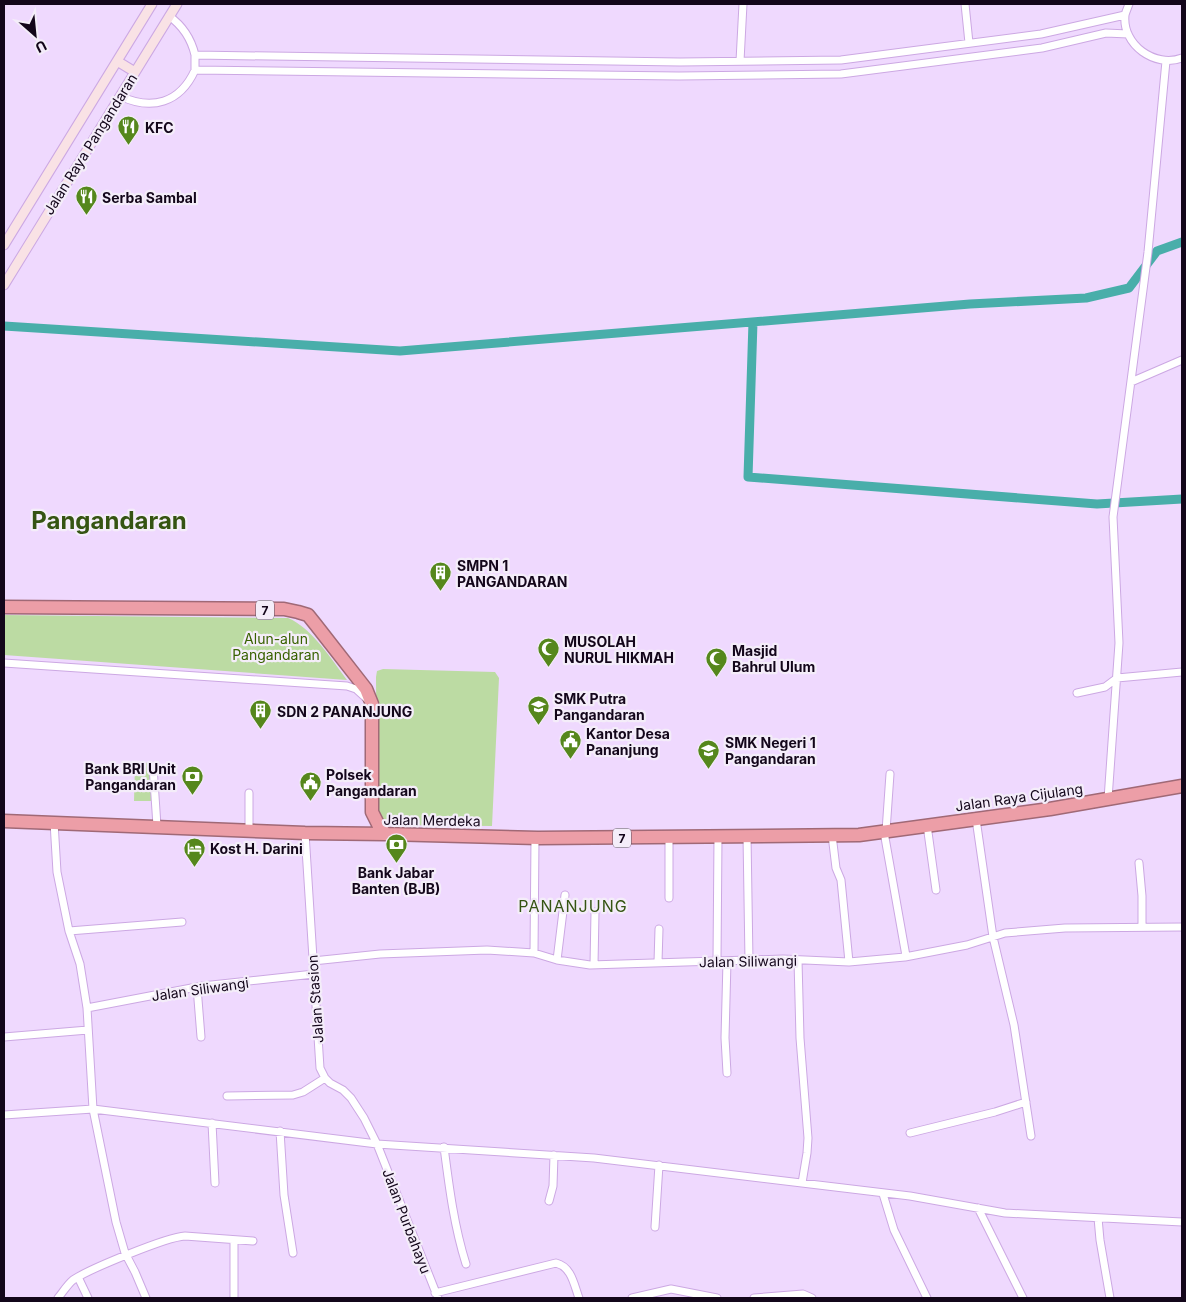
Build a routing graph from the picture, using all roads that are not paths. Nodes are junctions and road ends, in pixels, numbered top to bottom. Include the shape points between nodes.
1 (152, 4) edge
2 (177, 4) edge
3 (742, 4) edge
4 (965, 4) edge
5 (1129, 4) edge
6 (1125, 15) junction
7 (169, 16) junction
8 (1128, 34) junction
9 (969, 43) junction
10 (195, 54) junction
11 (1182, 58) edge
12 (117, 61) junction
13 (740, 61) junction
14 (1166, 61) junction
15 (680, 62) junction
16 (195, 70) junction
17 (135, 72) junction
18 (679, 76) junction
19 (120, 96) junction
20 (4, 245) edge
21 (4, 285) edge
22 (1182, 360) edge
23 (1131, 382) junction
24 (4, 607) edge
25 (4, 663) edge
26 (1182, 672) edge
27 (1117, 678) junction
28 (1077, 693) dead end
29 (372, 704) junction
30 (153, 766) dead end
31 (890, 774) dead end
32 (1182, 786) edge
33 (249, 793) dead end
34 (1108, 799) junction
35 (372, 812) junction
36 (976, 819) junction
37 (4, 821) edge
38 (54, 822) junction
39 (157, 826) junction
40 (927, 826) junction
41 (250, 831) junction
42 (885, 831) junction
43 (305, 834) junction
44 (349, 834) junction
45 (386, 834) junction
46 (832, 835) junction
47 (859, 835) joint
48 (747, 836) junction
49 (669, 837) junction
50 (718, 837) junction
51 (536, 838) junction
52 (1139, 864) dead end
53 (936, 890) dead end
54 (565, 895) dead end
55 (669, 898) dead end
56 (595, 912) dead end
57 (182, 922) dead end
58 (1142, 927) junction
59 (1182, 927) edge
60 (659, 929) dead end
61 (69, 932) junction
62 (993, 937) junction
63 (534, 953) junction
64 (906, 956) junction
65 (557, 960) junction
66 (718, 960) junction
67 (798, 960) junction
68 (313, 961) junction
69 (727, 961) junction
70 (749, 961) junction
71 (658, 962) junction
72 (849, 962) junction
73 (594, 965) junction
74 (314, 974) junction
75 (197, 987) junction
76 (86, 1008) junction
77 (88, 1030) junction
78 (201, 1037) dead end
79 (4, 1038) edge
80 (727, 1073) dead end
81 (325, 1078) junction
82 (228, 1096) dead end
83 (1026, 1102) junction
84 (93, 1109) junction
85 (4, 1115) edge
86 (212, 1123) junction
87 (280, 1131) junction
88 (910, 1133) dead end
89 (1031, 1136) dead end
90 (377, 1144) junction
91 (444, 1147) junction
92 (554, 1155) junction
93 (659, 1166) junction
94 (215, 1183) dead end
95 (802, 1183) junction
96 (883, 1194) junction
97 (549, 1201) dead end
98 (978, 1208) junction
99 (1098, 1218) junction
100 (1182, 1222) edge
101 (655, 1227) dead end
102 (234, 1240) junction
103 (253, 1241) dead end
104 (293, 1253) dead end
105 (126, 1256) junction
106 (466, 1264) dead end
107 (80, 1280) junction
108 (437, 1295) edge
109 (58, 1298) edge
110 (88, 1298) edge
111 (146, 1298) edge
112 (234, 1298) edge
113 (579, 1298) edge
114 (632, 1298) edge
115 (717, 1298) edge
116 (754, 1298) edge
117 (812, 1298) edge
118 (927, 1298) edge
119 (1023, 1298) edge
120 (1110, 1298) edge

1 - 12 street, Jalan Raya Pangandaran
2 - 7 street, Jalan Raya Pangandaran
3 - 13 street
4 - 9 street
5 - 6 street
6 - 8 street
6 - 9 street via 1041,34
7 - 10 street via 186,32
7 - 17 street, Jalan Raya Pangandaran
8 - 14 street via 1143,53
8 - 18 street via 1106,34 1042,48 841,74
9 - 13 street via 840,60
10 - 15 street
10 - 16 street
11 - 14 street
12 - 17 street
12 - 20 street, Jalan Raya Pangandaran
13 - 15 street
14 - 23 street via 1148,252
15 - 18 street
16 - 18 street
16 - 19 street via 184,88 166,100 146,103
17 - 19 street, Jalan Raya Pangandaran
19 - 21 street, Jalan Raya Pangandaran
22 - 23 street
23 - 27 street via 1113,517 1120,643
24 - 29 highway, 7 via 298,612 308,615 366,689
25 - 29 street via 347,686
26 - 27 street
27 - 28 street via 1105,687
27 - 34 street
29 - 35 highway, 7
30 - 39 street
31 - 42 street
32 - 34 highway, Jalan Raya Cijulang / 7
33 - 41 street
34 - 36 highway, Jalan Raya Cijulang / 7
35 - 44 highway via 361,826
35 - 45 highway
36 - 40 highway, Jalan Raya Cijulang / 7
36 - 62 street
37 - 38 highway, Jalan Merdeka / 7
38 - 39 highway, Jalan Merdeka / 7
38 - 61 street via 57,872
39 - 41 highway, Jalan Merdeka / 7
40 - 42 highway, Jalan Raya Cijulang / 7
40 - 53 street
41 - 43 highway, Jalan Merdeka / 7
42 - 47 highway, Jalan Raya Cijulang / 7
42 - 64 street
43 - 44 highway, Jalan Merdeka / 7
43 - 68 street, Jalan Stasion
44 - 45 highway, Jalan Merdeka / 7
45 - 51 highway, Jalan Merdeka / 7
46 - 47 highway, Jalan Merdeka / 7
46 - 48 highway, Jalan Merdeka / 7
46 - 72 street via 836,868 841,880
48 - 50 highway, Jalan Merdeka / 7
48 - 70 street
49 - 50 highway, Jalan Merdeka / 7
49 - 51 highway, Jalan Merdeka / 7
49 - 55 street
50 - 66 street
51 - 63 street
52 - 58 street
54 - 65 street
56 - 73 street
57 - 61 street
58 - 59 street, Jalan Siliwangi
58 - 62 street, Jalan Siliwangi via 1065,928
60 - 71 street
61 - 76 street via 80,964
62 - 64 street, Jalan Siliwangi
62 - 83 street via 1012,1011
63 - 65 street, Jalan Siliwangi
63 - 68 street, Jalan Siliwangi via 487,950 380,954
64 - 72 street, Jalan Siliwangi
65 - 73 street, Jalan Siliwangi
66 - 69 street, Jalan Siliwangi
66 - 71 street, Jalan Siliwangi
67 - 70 street, Jalan Siliwangi
67 - 72 street, Jalan Siliwangi
67 - 95 street via 808,1138
68 - 74 street, Jalan Stasion
69 - 70 street, Jalan Siliwangi
69 - 80 street
71 - 73 street, Jalan Siliwangi
74 - 75 street, Jalan Siliwangi
74 - 81 street, Jalan Stasion via 320,1068
75 - 76 street, Jalan Siliwangi
75 - 78 street
76 - 77 street
77 - 79 street
77 - 84 street
81 - 82 street via 292,1095
81 - 90 street via 358,1106
83 - 88 street
83 - 89 street
84 - 85 street
84 - 86 street
84 - 105 street
86 - 87 street
86 - 94 street
87 - 90 street
87 - 104 street via 284,1195
90 - 91 street
90 - 108 street, Jalan Purbahayu
91 - 92 street
91 - 106 street via 450,1194
92 - 93 street
92 - 97 street
93 - 95 street
93 - 101 street
95 - 96 street
96 - 98 street
96 - 118 street via 894,1230
98 - 99 street via 1006,1213
98 - 119 street
99 - 100 street
99 - 120 street
102 - 103 street
102 - 105 street via 180,1237
102 - 112 street
105 - 107 street
105 - 111 street
107 - 109 street via 70,1282
107 - 110 street
108 - 113 street via 556,1264 567,1269
114 - 115 street via 671,1289
116 - 117 street via 803,1294

